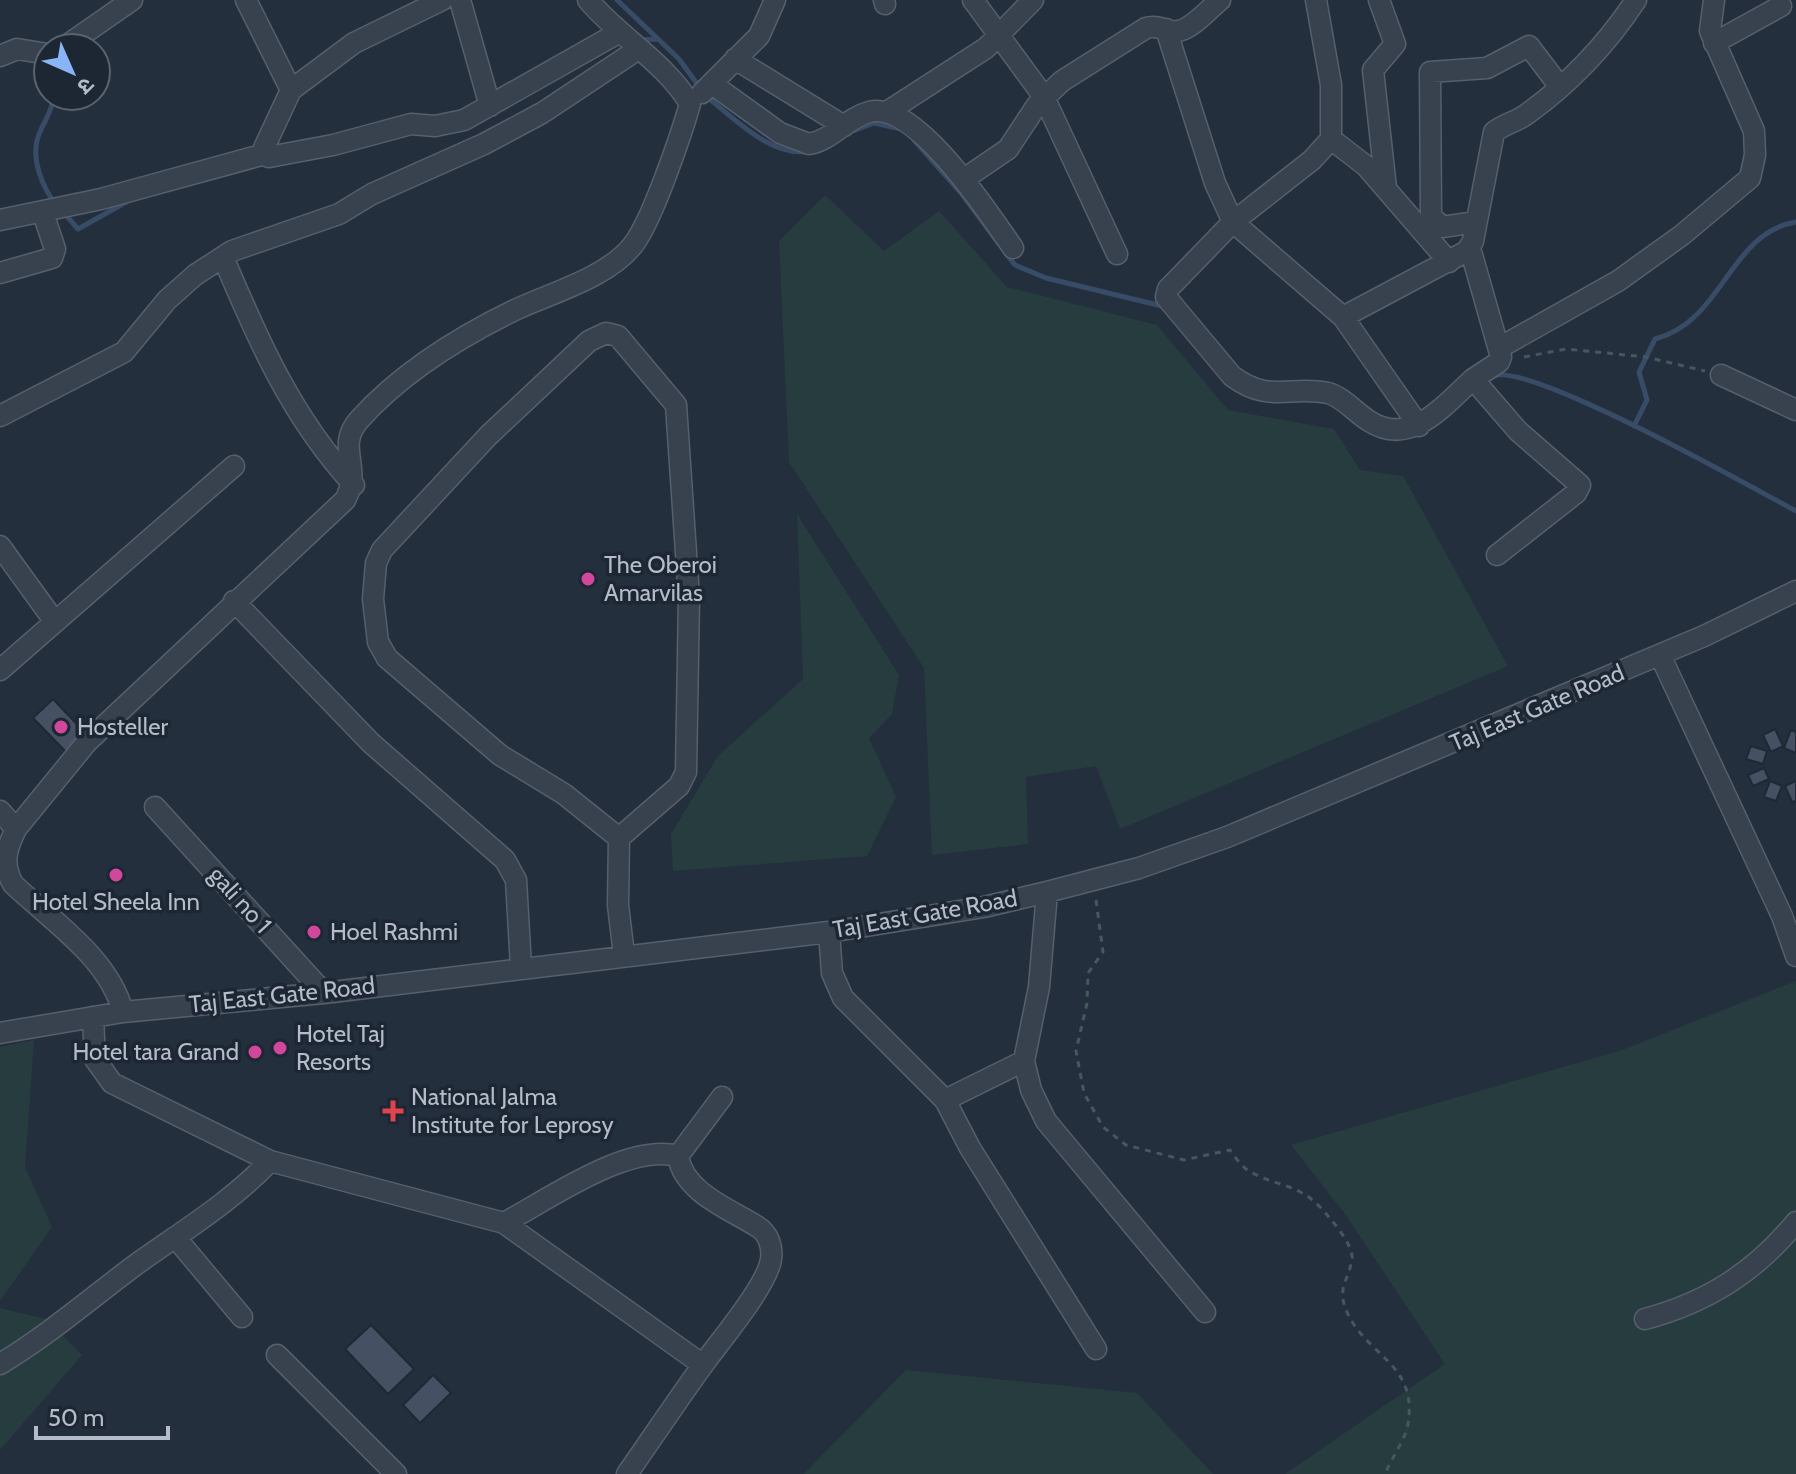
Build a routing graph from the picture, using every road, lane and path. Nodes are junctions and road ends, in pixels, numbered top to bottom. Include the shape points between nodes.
1 (132, 0) edge
2 (246, 0) edge
3 (442, 0) edge
4 (460, 0) edge
5 (588, 0) edge
6 (775, 0) edge
7 (973, 0) edge
8 (1033, 0) edge
9 (1220, 0) edge
10 (1316, 0) edge
11 (1379, 0) edge
12 (1636, 0) edge
13 (1714, 0) edge
14 (1781, 6) dead end
15 (1166, 29) junction
16 (86, 32) edge
17 (618, 33) junction
18 (998, 38) junction
19 (1714, 43) junction
20 (637, 50) junction
21 (32, 51) edge
22 (0, 56) edge
23 (735, 59) junction
24 (712, 84) junction
25 (1560, 87) junction
26 (291, 90) junction
27 (1044, 97) junction
28 (690, 104) junction
29 (490, 106) junction
30 (895, 106) junction
31 (844, 126) junction
32 (1331, 139) junction
33 (265, 154) junction
34 (964, 179) junction
35 (1386, 188) junction
36 (43, 213) junction
37 (0, 220) edge
38 (1233, 222) junction
39 (1476, 222) junction
40 (1013, 248) dead end
41 (1470, 248) junction
42 (1117, 254) dead end
43 (223, 257) junction
44 (1449, 262) junction
45 (0, 273) edge
46 (1343, 317) junction
47 (1499, 355) junction
48 (1721, 375) joint
49 (1473, 379) junction
50 (1796, 410) edge
51 (0, 416) edge
52 (1419, 426) junction
53 (234, 466) dead end
54 (354, 485) junction
55 (0, 546) edge
56 (1497, 555) dead end
57 (1796, 591) edge
58 (234, 601) junction
59 (55, 622) junction
60 (1660, 655) junction
61 (0, 670) edge
62 (155, 807) dead end
63 (0, 811) edge
64 (16, 829) junction
65 (619, 838) junction
66 (1093, 880) junction
67 (1047, 892) junction
68 (829, 932) junction
69 (624, 955) junction
70 (1796, 956) edge
71 (521, 967) junction
72 (324, 993) junction
73 (123, 1012) junction
74 (93, 1017) junction
75 (0, 1033) edge
76 (1024, 1061) junction
77 (722, 1097) dead end
78 (945, 1100) junction
79 (678, 1156) junction
80 (270, 1161) junction
81 (1796, 1222) edge
82 (504, 1223) junction
83 (175, 1237) junction
84 (1205, 1312) dead end
85 (242, 1317) dead end
86 (1645, 1319) dead end
87 (1096, 1349) dead end
88 (277, 1355) dead end
89 (0, 1364) edge
90 (703, 1365) junction
91 (396, 1474) edge
92 (627, 1474) edge
93 (1385, 1474) edge

1 - 16 street
2 - 26 street
3 - 26 street via 354,43
4 - 29 street
5 - 17 street
6 - 23 street via 759,36
7 - 18 street
8 - 18 street
9 - 15 street via 1185,29
10 - 32 street via 1331,85
11 - 35 street via 1395,44 1373,70
12 - 25 street via 1608,39
13 - 19 street
14 - 19 street
15 - 27 street via 1146,28 1116,44
15 - 38 street via 1215,183
17 - 20 street
17 - 29 street
18 - 27 street
18 - 30 street
19 - 47 street via 1754,131 1750,178 1618,281
20 - 28 street
20 - 43 street via 484,144 339,214
21 - 22 street via 17,49
23 - 24 street
23 - 31 street
24 - 28 street
24 - 31 street via 780,133 809,144
25 - 39 street via 1494,132
25 - 39 street via 1529,46 1487,68 1430,72 1431,216 1442,227
26 - 33 street
27 - 34 street via 1008,149
27 - 42 street
28 - 54 street via 650,214 633,245 604,268 448,346 407,376 357,422 349,438
29 - 33 street via 464,120 411,124 275,157
30 - 31 street via 868,112
30 - 34 street
32 - 35 street
32 - 38 street
33 - 36 street
34 - 40 street
35 - 44 street
36 - 37 street
36 - 45 street via 55,254 48,261
38 - 46 street
38 - 52 street via 1166,297 1232,376 1255,390 1327,393 1383,429
39 - 41 street
41 - 44 street
41 - 47 street
43 - 51 street via 167,300 124,352
43 - 54 street via 289,400 319,448
44 - 46 street
46 - 52 street
47 - 48 path via 1566,349 1646,357
47 - 49 street
48 - 50 street
49 - 52 street
49 - 56 street via 1518,431 1580,485
53 - 59 street
54 - 58 street via 297,548
55 - 59 street
57 - 60 street, Taj East Gate Road
58 - 64 street via 87,742
58 - 71 street via 371,743 505,860 516,880
59 - 61 street
60 - 66 street, Taj East Gate Road via 1227,837
60 - 70 street
62 - 72 street, gali no 1
63 - 64 street
64 - 73 street via 5,861 13,884 94,960 117,991
65 - 65 street via 679,786 686,772 689,597 676,405 618,336 606,333 589,341 488,436 382,550 373,599 378,642 400,672 500,755 564,794
65 - 69 street
66 - 67 street, Taj East Gate Road
66 - 93 path via 1103,952 1088,973 1076,1051 1084,1093 1103,1127 1126,1145 1184,1160 1230,1150 1246,1169 1298,1188 1321,1208 1351,1249 1341,1284 1346,1311 1402,1374 1409,1399 1408,1428
67 - 68 street, Taj East Gate Road
67 - 76 street via 1039,987
68 - 69 street, Taj East Gate Road
68 - 78 street via 832,973 843,998
69 - 71 street, Taj East Gate Road
71 - 72 street, Taj East Gate Road
72 - 73 street, Taj East Gate Road
73 - 74 street, Taj East Gate Road
74 - 75 street, Taj East Gate Road
74 - 80 street via 95,1059 112,1083
76 - 78 street
76 - 84 street via 1046,1121
77 - 79 street
78 - 87 street
79 - 82 street via 635,1156
79 - 90 street via 692,1184 762,1229 770,1242 771,1261 764,1274
80 - 82 street
80 - 83 street via 241,1191
81 - 86 street via 1756,1265 1720,1292
82 - 90 street
83 - 85 street
83 - 89 street
88 - 91 street
90 - 92 street

